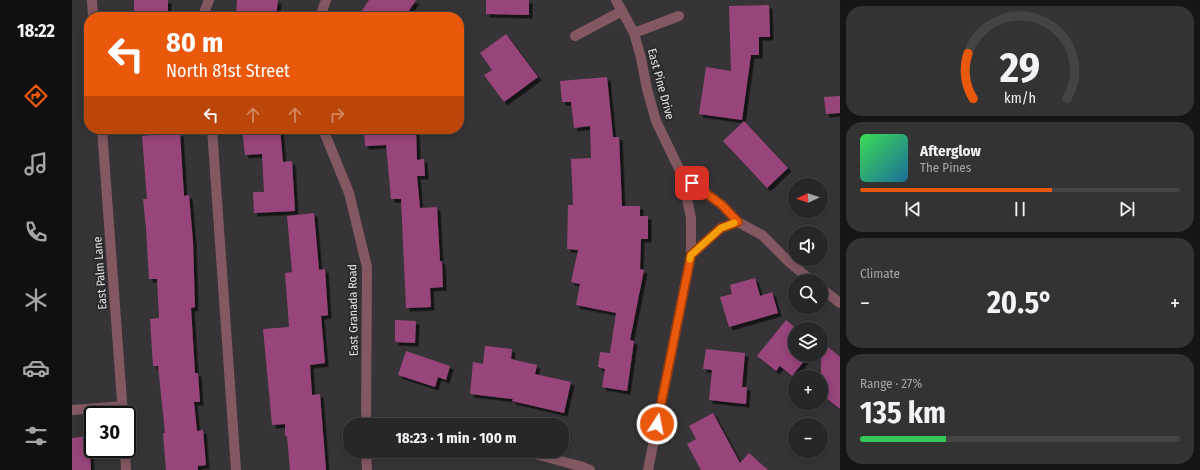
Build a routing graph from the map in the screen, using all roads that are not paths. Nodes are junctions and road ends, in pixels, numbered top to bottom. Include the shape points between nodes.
1 (92, 0) edge
2 (208, 0) edge
3 (326, 0) edge
4 (616, 0) edge
5 (622, 11) junction
6 (93, 12) edge
7 (205, 12) edge
8 (322, 12) edge
9 (679, 16) dead end
10 (634, 33) junction
11 (575, 36) dead end
12 (102, 134) edge
13 (212, 134) edge
14 (325, 134) edge
15 (682, 175) junction
16 (738, 222) junction
17 (691, 255) junction
18 (804, 274) edge
19 (828, 294) edge
20 (840, 303) edge
21 (123, 406) edge
22 (72, 410) edge
23 (84, 410) edge
24 (366, 418) edge
25 (125, 458) edge
26 (366, 458) edge
27 (550, 458) edge
28 (126, 470) edge
29 (236, 470) edge
30 (367, 470) edge
31 (590, 470) edge
32 (648, 470) edge

1 - 6 street
2 - 7 street
3 - 8 street
4 - 5 street, East Pine Drive
5 - 10 street, East Pine Drive
5 - 11 street
9 - 10 street
10 - 15 street, East Pine Drive via 656,121
12 - 21 street, East Palm Lane
13 - 29 street
14 - 24 street, East Granada Road via 349,193 367,266
15 - 16 street via 722,205
15 - 17 street, East Pine Drive via 691,218
16 - 17 street via 721,228
16 - 18 street via 762,235
17 - 32 street, East Pine Drive
19 - 20 street
22 - 23 street
25 - 28 street
26 - 30 street
27 - 31 street

